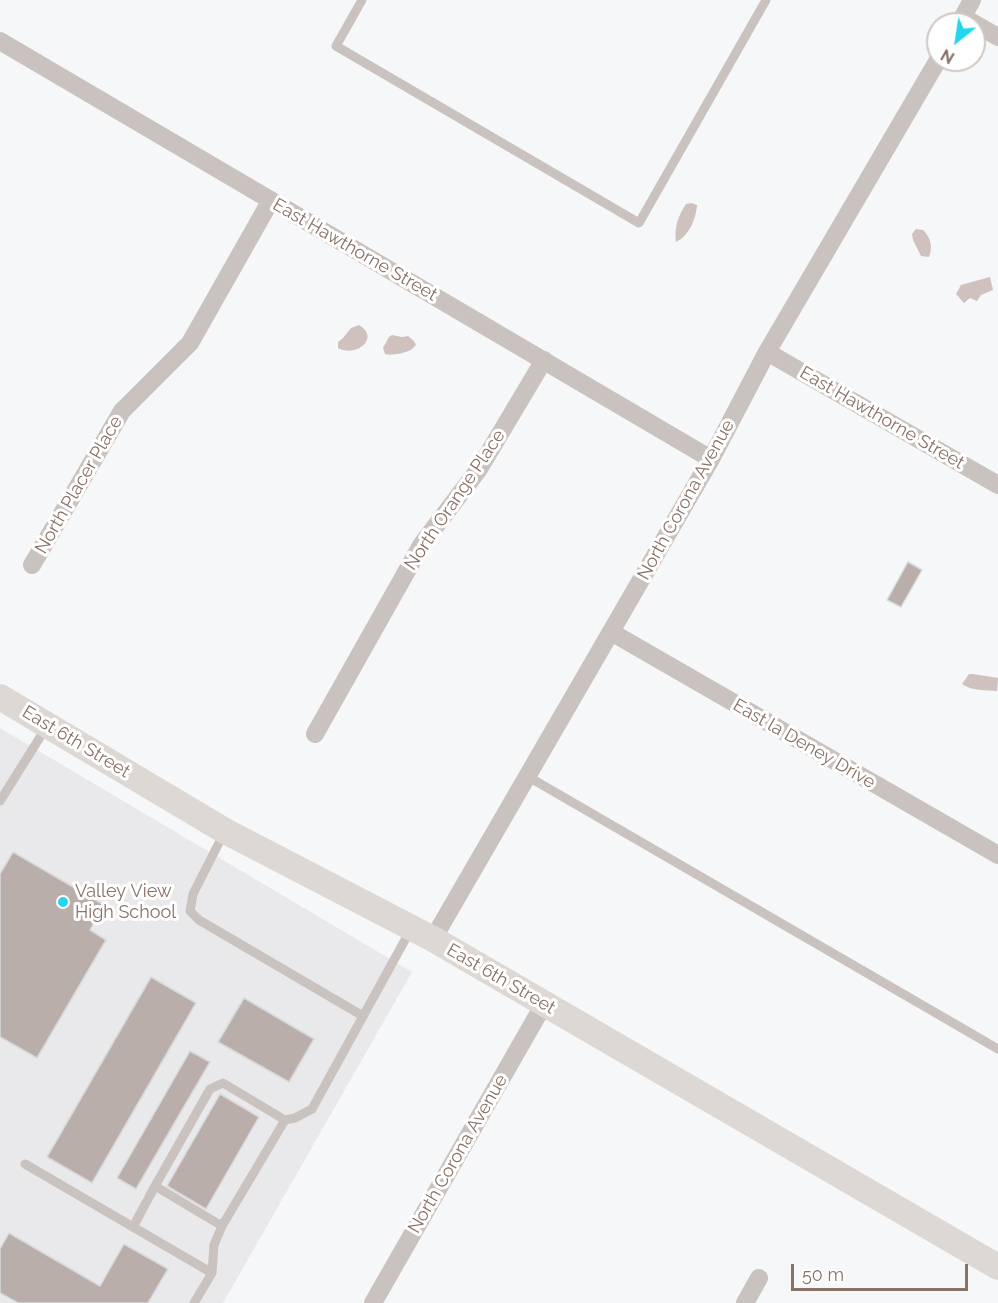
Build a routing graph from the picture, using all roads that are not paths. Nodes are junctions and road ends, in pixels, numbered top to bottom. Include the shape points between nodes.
1 (362, 0) edge
2 (766, 0) edge
3 (0, 41) edge
4 (931, 72) edge
5 (271, 200) junction
6 (767, 352) junction
7 (544, 360) junction
8 (711, 459) junction
9 (998, 485) edge
10 (32, 565) dead end
11 (611, 632) junction
12 (0, 697) edge
13 (47, 725) junction
14 (315, 734) dead end
15 (527, 776) junction
16 (0, 801) edge
17 (225, 831) junction
18 (998, 855) edge
19 (422, 934) junction
20 (544, 1005) junction
21 (363, 1016) junction
22 (998, 1050) edge
23 (285, 1120) junction
24 (25, 1164) dead end
25 (155, 1186) junction
26 (222, 1226) junction
27 (133, 1227) junction
28 (998, 1267) edge
29 (212, 1273) junction
30 (759, 1278) dead end
31 (194, 1303) edge
32 (373, 1303) edge
33 (745, 1303) edge

1 - 2 lane via 336,46 639,223
3 - 5 street, East Hawthorne Street
4 - 6 street, North Corona Avenue
5 - 7 street, East Hawthorne Street
5 - 10 street, North Placer Place via 190,343 122,411
6 - 8 street, North Corona Avenue
6 - 9 street, East Hawthorne Street
7 - 8 street, East Hawthorne Street
7 - 14 street, North Orange Place via 479,469 422,543
8 - 11 street, North Corona Avenue
11 - 15 street, North Corona Avenue
11 - 18 street, East la Deney Drive
12 - 13 main road, East 6th Street
13 - 16 lane
13 - 17 main road, East 6th Street
15 - 19 street, North Corona Avenue
15 - 22 lane
17 - 19 main road, East 6th Street
17 - 21 lane via 193,894 190,910 199,920
19 - 20 main road, East 6th Street
19 - 21 lane
20 - 28 main road, East 6th Street
20 - 32 street, North Corona Avenue
21 - 23 lane via 312,1109
23 - 25 lane via 223,1083 210,1089
23 - 26 lane
24 - 27 lane
25 - 26 lane
25 - 27 lane
26 - 29 lane via 214,1245
27 - 29 lane
29 - 31 lane
30 - 33 street

